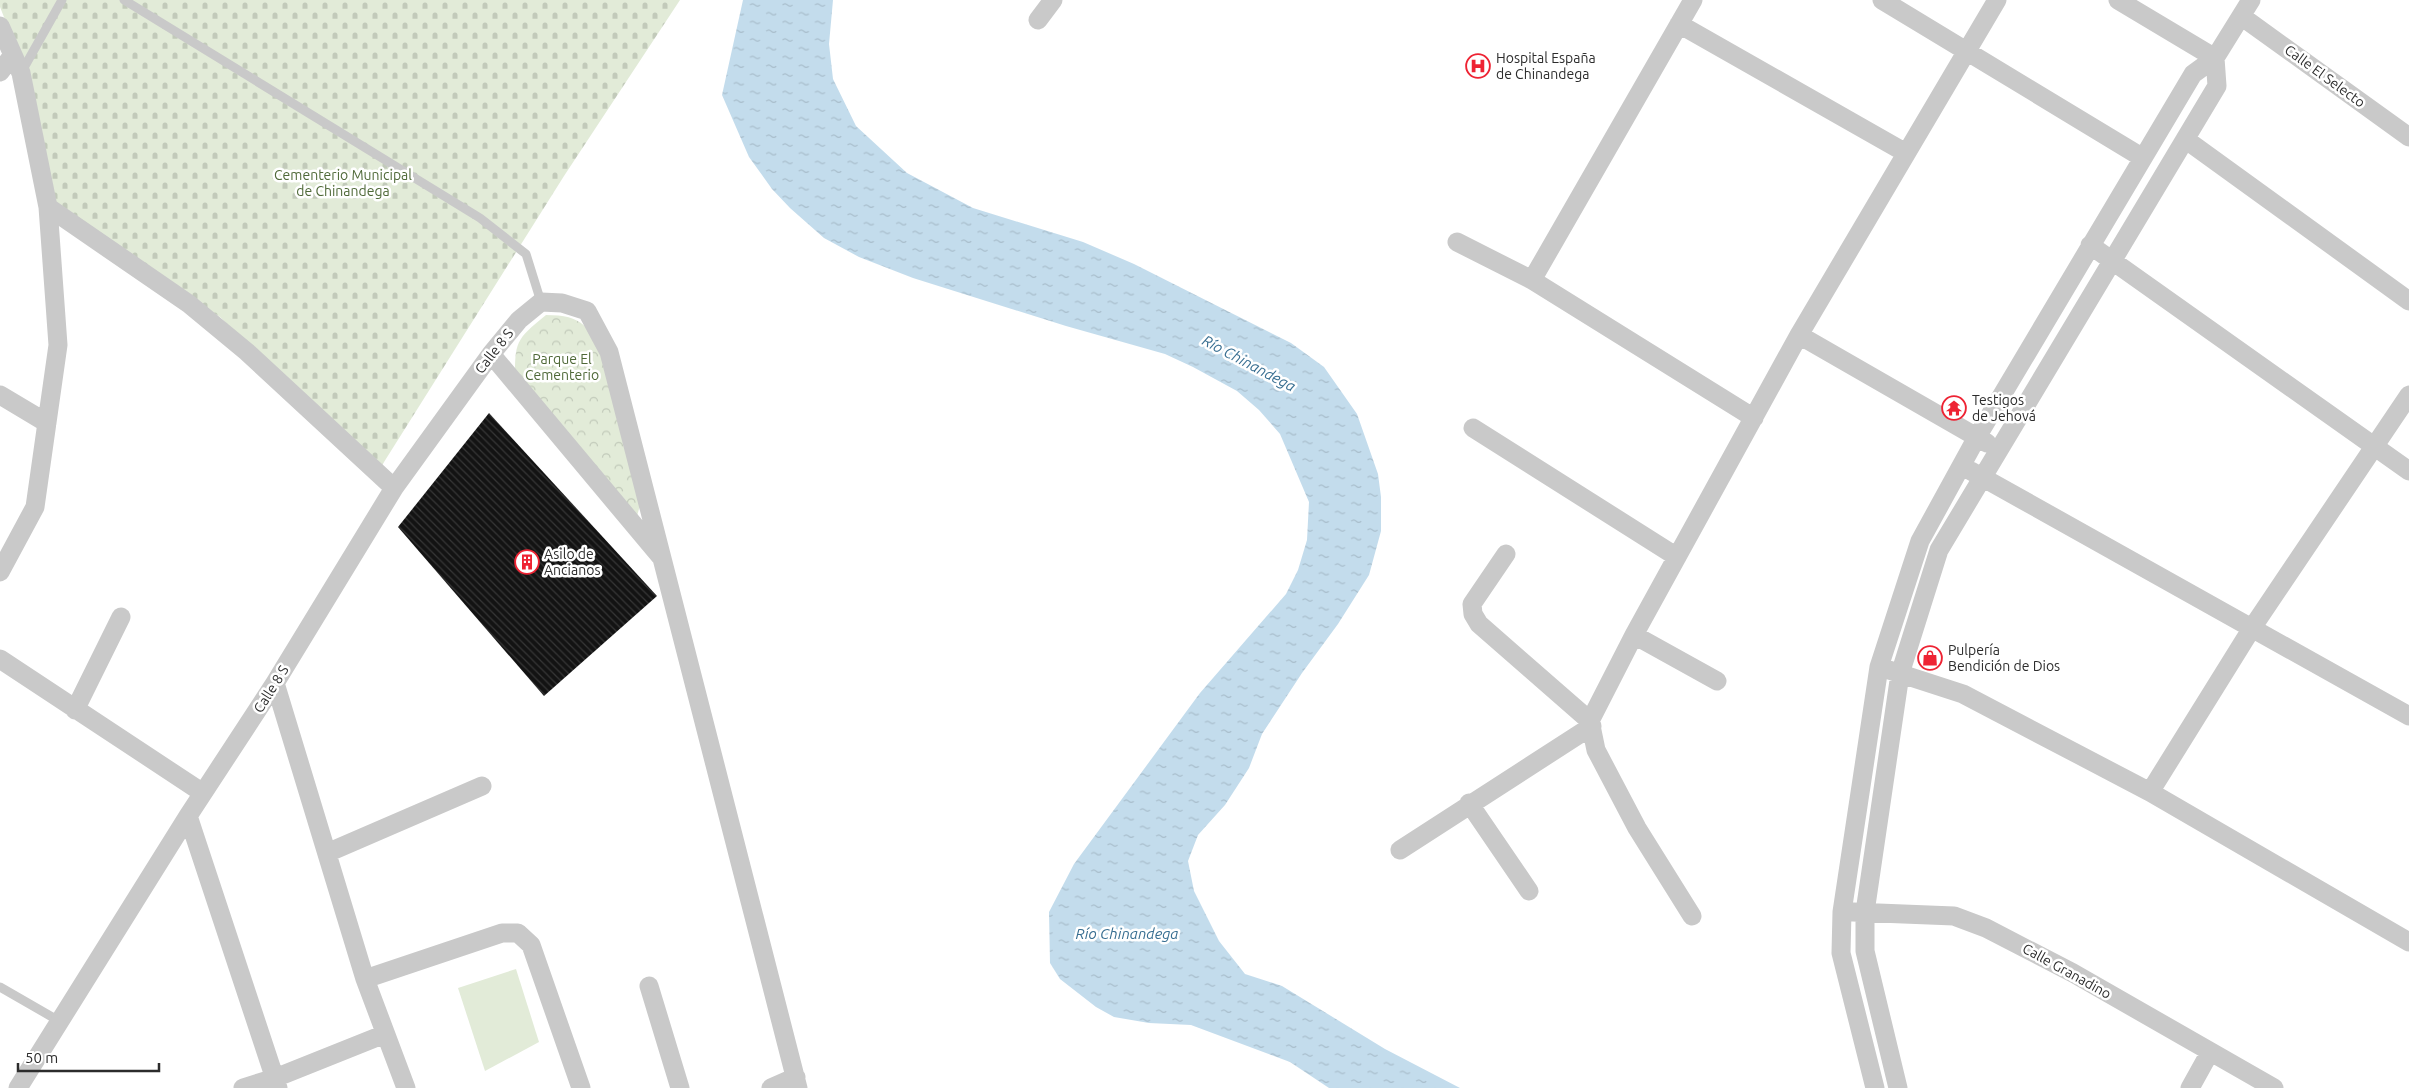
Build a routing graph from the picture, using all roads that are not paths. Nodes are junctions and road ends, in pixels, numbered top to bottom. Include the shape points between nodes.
1 (62, 0) edge
2 (124, 0) edge
3 (1053, 0) edge
4 (1693, 0) edge
5 (1882, 0) edge
6 (1997, 0) edge
7 (2118, 0) edge
8 (2251, 0) edge
9 (2241, 16) junction
10 (1038, 20) dead end
11 (1679, 24) junction
12 (0, 26) edge
13 (1966, 51) junction
14 (12, 56) junction
15 (2215, 58) junction
16 (0, 72) edge
17 (20, 73) junction
18 (2409, 137) edge
19 (2185, 139) junction
20 (1906, 153) junction
21 (2143, 158) junction
22 (48, 207) junction
23 (1457, 242) dead end
24 (2090, 245) junction
25 (2114, 260) junction
26 (1532, 280) junction
27 (2409, 301) edge
28 (541, 302) junction
29 (1799, 335) junction
30 (491, 354) junction
31 (2409, 394) edge
32 (2, 400) edge
33 (1754, 418) junction
34 (47, 423) junction
35 (1473, 428) dead end
36 (1976, 437) junction
37 (2374, 446) junction
38 (1998, 450) junction
39 (1962, 466) junction
40 (2409, 470) edge
41 (1982, 478) junction
42 (394, 488) junction
43 (1506, 554) dead end
44 (1677, 557) junction
45 (664, 560) junction
46 (0, 572) edge
47 (121, 617) dead end
48 (2252, 628) junction
49 (1634, 635) junction
50 (0, 659) edge
51 (1880, 667) junction
52 (1900, 674) junction
53 (1717, 681) dead end
54 (275, 683) junction
55 (75, 710) junction
56 (2409, 716) edge
57 (1591, 723) junction
58 (482, 786) dead end
59 (2150, 792) junction
60 (203, 793) junction
61 (1469, 803) junction
62 (188, 816) junction
63 (1400, 850) dead end
64 (327, 853) junction
65 (1529, 891) dead end
66 (1842, 912) junction
67 (1865, 912) junction
68 (1692, 916) dead end
69 (2409, 942) edge
70 (365, 979) junction
71 (649, 986) dead end
72 (0, 987) edge
73 (59, 1021) junction
74 (385, 1034) junction
75 (2210, 1052) junction
76 (797, 1082) edge
77 (276, 1083) edge
78 (18, 1088) edge
79 (244, 1088) edge
80 (406, 1088) edge
81 (581, 1088) edge
82 (680, 1088) edge
83 (771, 1088) edge
84 (1875, 1088) edge
85 (1898, 1088) edge
86 (2190, 1088) edge
87 (2274, 1088) edge

1 - 17 lane
2 - 28 lane via 480,218 526,254
3 - 10 street
4 - 11 street
5 - 13 street
6 - 13 street
7 - 15 street
8 - 9 street
9 - 15 street
9 - 18 street, Calle El Selecto
11 - 20 street
11 - 26 street
12 - 14 street
13 - 20 street
13 - 21 street
14 - 16 street
14 - 17 street
15 - 19 street via 2217,86
15 - 21 street via 2193,74
17 - 22 street
19 - 25 street
19 - 27 street
20 - 29 street
21 - 24 street
22 - 34 street via 58,345
22 - 42 street via 189,304 247,352
23 - 26 street
24 - 25 street
24 - 36 street
25 - 37 street
25 - 38 street
26 - 33 street
28 - 30 street, Calle 8 S via 519,320
28 - 45 street via 562,303 587,311 609,352
29 - 33 street
29 - 36 street
30 - 42 street, Calle 8 S
30 - 45 street
31 - 37 street
32 - 34 street
33 - 44 street
34 - 46 street via 35,507
35 - 44 street
36 - 38 street
36 - 39 street
37 - 40 street
37 - 48 street
38 - 41 street
39 - 41 street
39 - 51 street via 1920,540
41 - 48 street
41 - 52 street via 1939,550
42 - 54 street, Calle 8 S
43 - 57 street via 1472,604 1473,614 1479,624
44 - 49 street
45 - 76 street
47 - 55 street
48 - 56 street
48 - 59 street
49 - 53 street
49 - 57 street
50 - 55 street
51 - 52 street
51 - 66 street
52 - 59 street via 1963,694
52 - 67 street
54 - 60 street, Calle 8 S
54 - 64 street
55 - 60 street
57 - 61 street
57 - 68 street via 1596,750 1637,828
58 - 64 street
59 - 69 street
60 - 62 street, Calle 8 S
61 - 63 street
61 - 65 street
62 - 73 street, Calle 8 S
62 - 77 street
64 - 70 street
66 - 67 street, Calle Granadino
66 - 84 street via 1841,953
67 - 75 street, Calle Granadino via 1954,916 1986,928 2073,973
67 - 85 street via 1865,951
70 - 74 street
70 - 81 street via 502,933 518,932 531,945
71 - 82 street
72 - 73 lane
73 - 78 street, Calle 8 S
74 - 77 street
74 - 80 street
75 - 86 street
75 - 87 street, Calle Granadino
76 - 83 street
77 - 79 street

